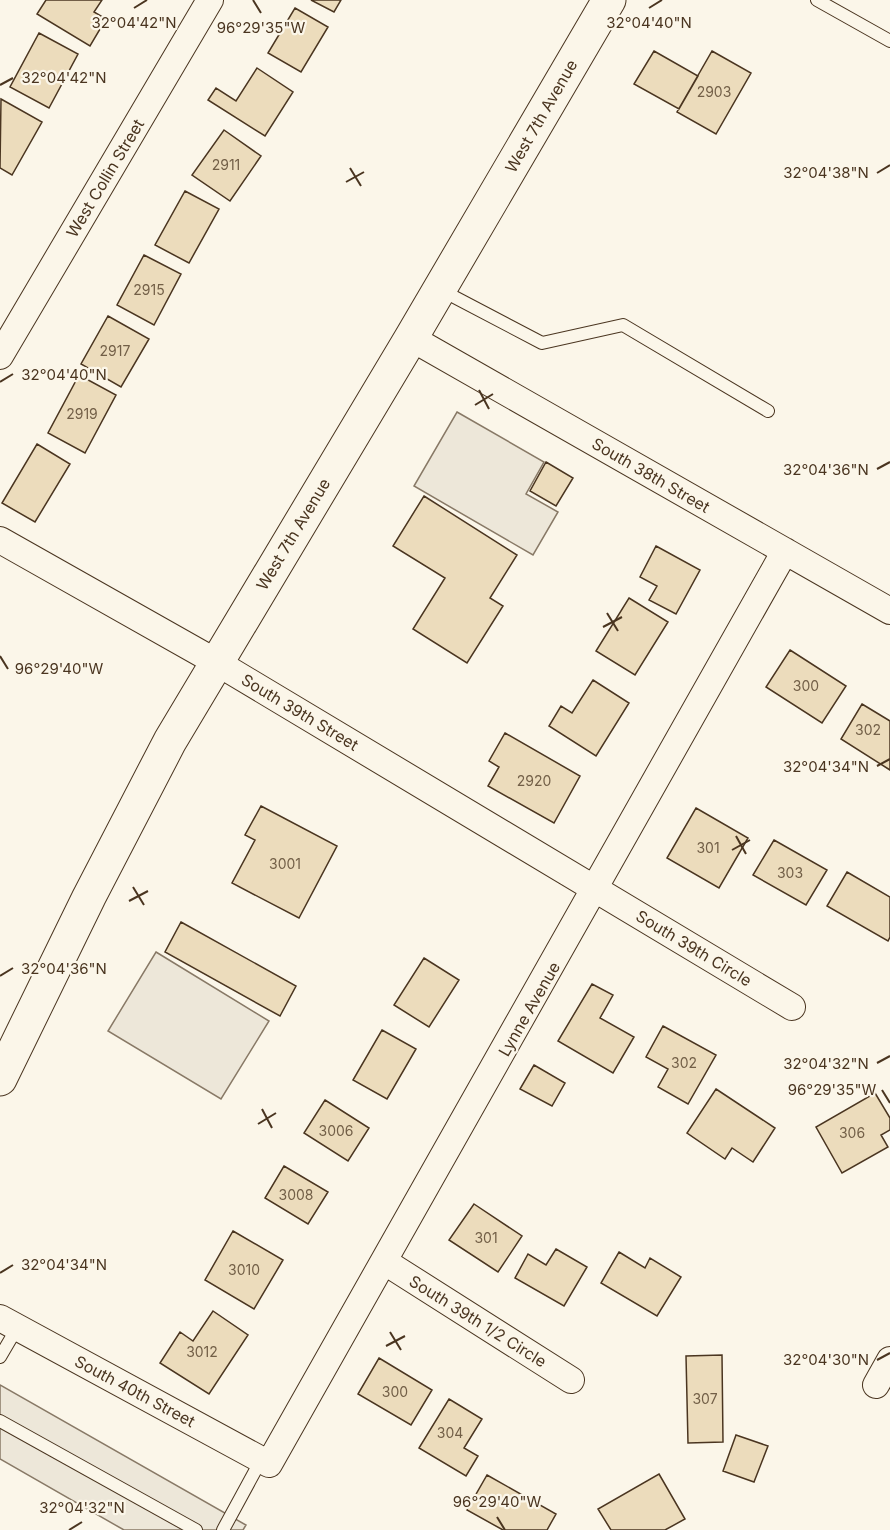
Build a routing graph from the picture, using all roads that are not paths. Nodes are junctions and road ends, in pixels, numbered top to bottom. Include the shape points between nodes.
1 (210, 0) edge
2 (609, 0) edge
3 (817, 0) edge
4 (890, 41) edge
5 (440, 289) junction
6 (411, 338) junction
7 (0, 356) edge
8 (768, 411) dead end
9 (0, 540) edge
10 (785, 551) junction
11 (890, 611) edge
12 (216, 662) junction
13 (597, 888) junction
14 (792, 1007) dead end
15 (0, 1079) edge
16 (385, 1262) junction
17 (9, 1323) edge
18 (0, 1357) edge
19 (890, 1360) edge
20 (571, 1380) dead end
21 (876, 1385) dead end
22 (0, 1421) edge
23 (265, 1462) junction
24 (196, 1530) edge
25 (223, 1530) edge

1 - 7 street, West Collin Street
2 - 5 main road, West 7th Avenue
3 - 4 lane
5 - 6 main road, West 7th Avenue
5 - 8 lane via 542,343 623,325
6 - 10 street, South 38th Street
6 - 12 main road, West 7th Avenue
9 - 12 street, South 39th Street
10 - 11 street, South 38th Street
10 - 13 street, Lynne Avenue
12 - 13 street, South 39th Street
12 - 15 main road, West 7th Avenue via 89,897
13 - 14 street, South 39th Circle
13 - 16 street, Lynne Avenue
16 - 20 street, South 39th 1/2 Circle
16 - 23 street, Lynne Avenue
17 - 18 lane
17 - 23 street, South 40th Street
19 - 21 street
22 - 24 lane
23 - 25 lane

